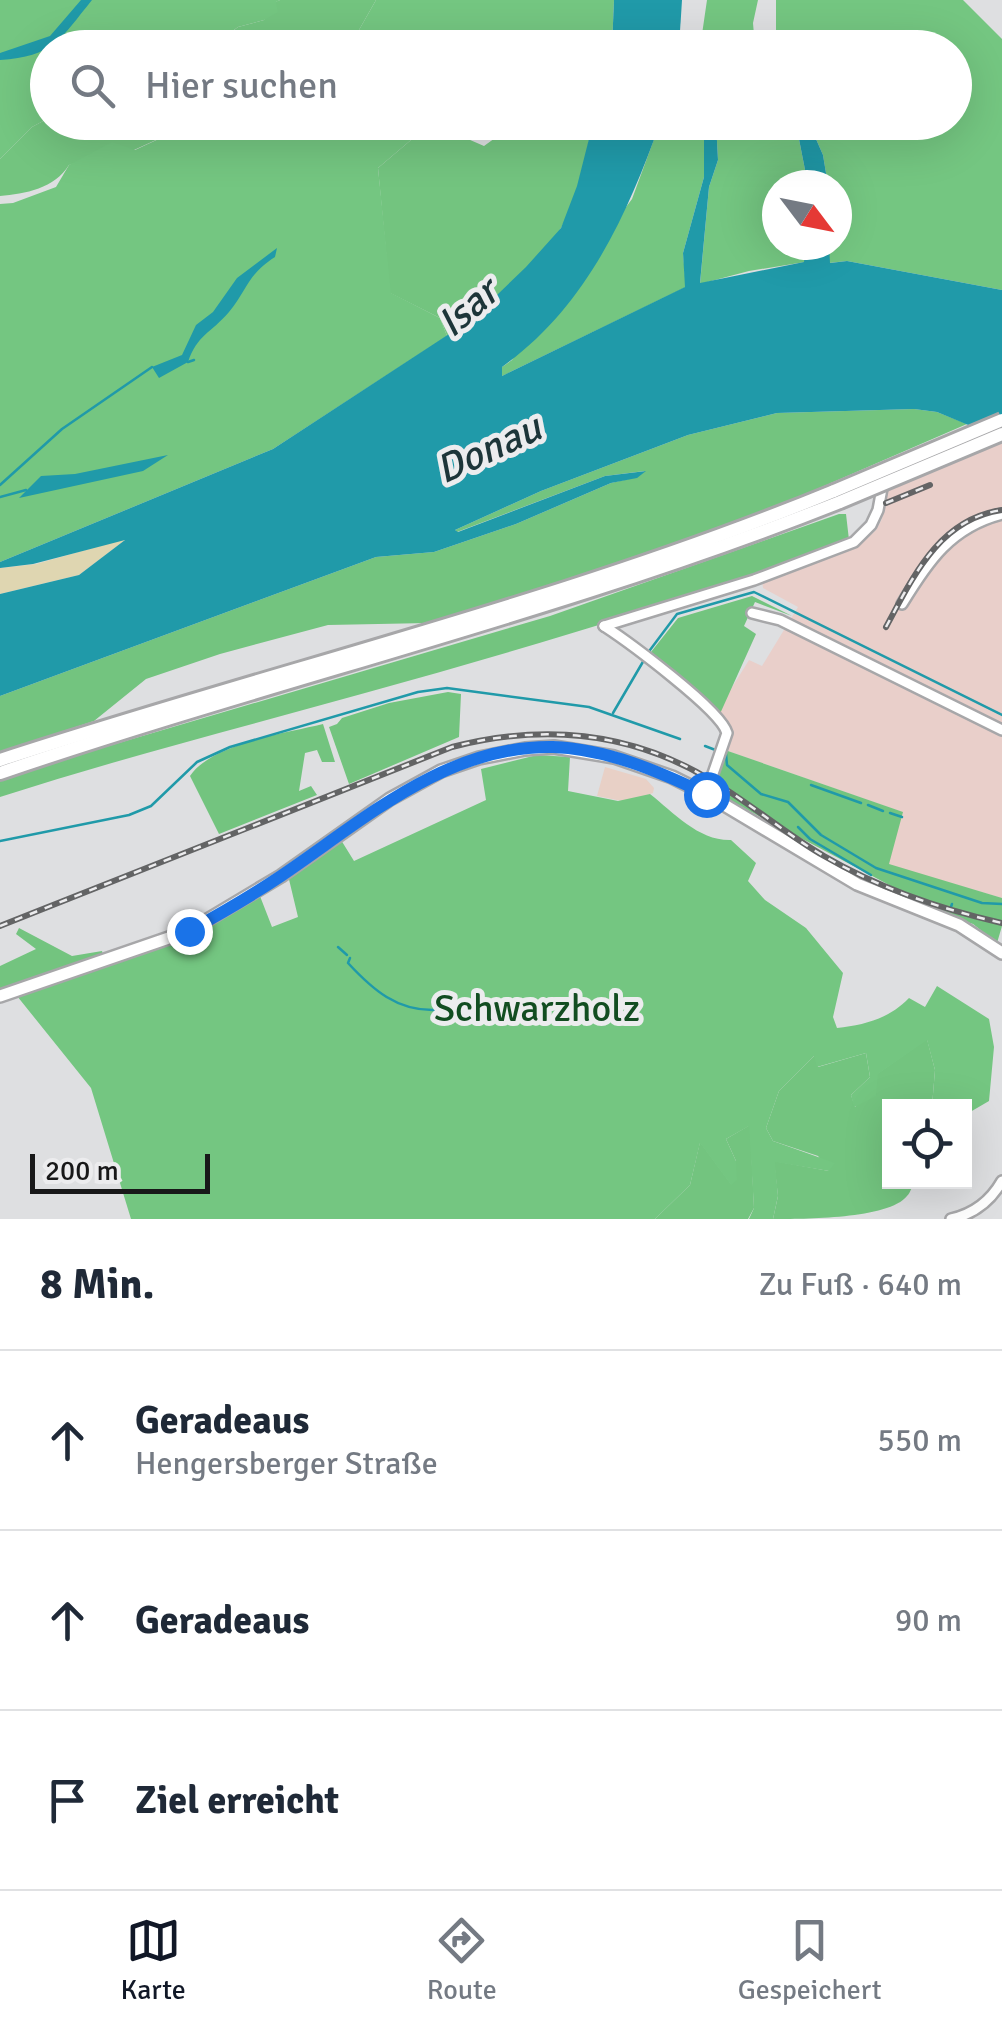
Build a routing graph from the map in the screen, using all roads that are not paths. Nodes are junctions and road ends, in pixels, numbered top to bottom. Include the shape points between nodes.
1 (1002, 420) edge
2 (1002, 434) edge
3 (884, 465) dead end
4 (838, 497) junction
5 (1002, 514) edge
6 (902, 604) dead end
7 (752, 613) dead end
8 (432, 629) junction
9 (394, 630) dead end
10 (111, 714) dead end
11 (1002, 730) edge
12 (81, 733) junction
13 (0, 760) edge
14 (0, 774) edge
15 (706, 794) junction
16 (1002, 953) edge
17 (0, 996) edge
18 (1002, 1182) edge
19 (951, 1219) edge

1 - 4 highway, bridge
2 - 4 highway, bridge
3 - 15 street via 878,510 854,542 604,626 659,663 719,718 726,732
4 - 8 highway
4 - 14 highway via 627,581
5 - 6 street via 960,532 927,562
7 - 11 street via 780,620
8 - 9 highway
8 - 12 highway
10 - 12 highway
12 - 13 highway
15 - 16 main road via 857,884 959,925
15 - 17 main road via 590,752 554,747 479,758 401,792 189,931
18 - 19 street via 980,1207

